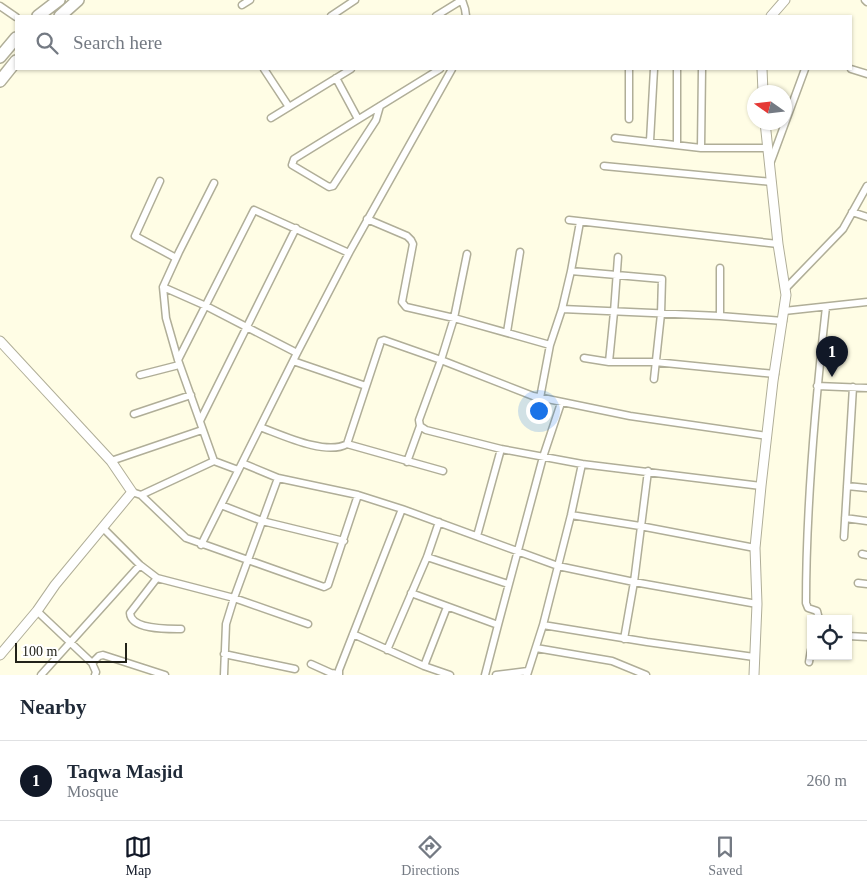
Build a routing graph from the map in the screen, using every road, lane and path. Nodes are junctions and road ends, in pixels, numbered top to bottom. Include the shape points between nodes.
1 (58, 0) edge
2 (78, 0) edge
3 (250, 0) edge
4 (355, 0) edge
5 (462, 0) edge
6 (785, 0) edge
7 (242, 5) dead end
8 (0, 6) edge
9 (39, 15) edge
10 (61, 15) edge
11 (332, 15) edge
12 (438, 15) edge
13 (466, 15) edge
14 (772, 15) edge
15 (15, 16) edge
16 (15, 39) edge
17 (0, 57) edge
18 (15, 62) edge
19 (852, 69) edge
20 (265, 70) edge
21 (349, 70) edge
22 (438, 70) edge
23 (451, 70) edge
24 (629, 70) edge
25 (654, 70) edge
26 (677, 70) edge
27 (702, 70) edge
28 (762, 70) edge
29 (805, 70) edge
30 (867, 74) edge
31 (336, 78) junction
32 (0, 81) edge
33 (763, 85) edge
34 (380, 106) junction
35 (289, 107) junction
36 (271, 118) dead end
37 (358, 119) junction
38 (629, 119) dead end
39 (766, 130) edge
40 (616, 138) dead end
41 (650, 141) junction
42 (678, 144) junction
43 (701, 148) junction
44 (767, 148) junction
45 (604, 166) dead end
46 (770, 166) junction
47 (160, 181) dead end
48 (214, 182) dead end
49 (772, 182) junction
50 (867, 186) edge
51 (852, 212) junction
52 (867, 217) edge
53 (367, 219) junction
54 (569, 220) dead end
55 (580, 222) junction
56 (296, 228) junction
57 (778, 244) junction
58 (520, 252) dead end
59 (349, 253) junction
60 (467, 254) dead end
61 (618, 256) dead end
62 (176, 258) junction
63 (720, 268) dead end
64 (571, 271) junction
65 (617, 274) junction
66 (163, 287) junction
67 (786, 288) junction
68 (867, 302) edge
69 (206, 306) junction
70 (826, 307) junction
71 (562, 309) junction
72 (784, 311) junction
73 (614, 312) junction
74 (661, 314) junction
75 (720, 316) junction
76 (454, 318) junction
77 (782, 321) junction
78 (246, 327) junction
79 (507, 332) junction
80 (0, 341) edge
81 (550, 345) junction
82 (297, 353) junction
83 (584, 358) dead end
84 (441, 360) junction
85 (293, 361) junction
86 (179, 362) junction
87 (608, 362) junction
88 (655, 362) junction
89 (774, 374) junction
90 (140, 376) dead end
91 (654, 379) dead end
92 (366, 386) junction
93 (818, 386) junction
94 (853, 388) junction
95 (867, 388) edge
96 (191, 395) junction
97 (540, 398) junction
98 (561, 403) junction
99 (134, 414) dead end
100 (200, 421) junction
101 (420, 426) junction
102 (260, 427) junction
103 (202, 430) junction
104 (767, 436) junction
105 (347, 444) junction
106 (501, 449) junction
107 (543, 457) junction
108 (110, 461) junction
109 (214, 461) junction
110 (407, 462) junction
111 (242, 463) junction
112 (582, 464) junction
113 (238, 470) junction
114 (443, 471) dead end
115 (648, 471) junction
116 (278, 478) junction
117 (760, 486) junction
118 (847, 486) junction
119 (867, 488) edge
120 (137, 494) junction
121 (358, 495) junction
122 (221, 505) junction
123 (402, 509) junction
124 (571, 515) junction
125 (845, 518) junction
126 (867, 520) edge
127 (262, 521) junction
128 (439, 522) junction
129 (640, 526) junction
130 (103, 528) junction
131 (477, 536) junction
132 (844, 537) dead end
133 (344, 541) junction
134 (201, 545) junction
135 (755, 548) junction
136 (518, 552) junction
137 (427, 557) junction
138 (248, 562) junction
139 (140, 565) junction
140 (558, 566) junction
141 (157, 578) junction
142 (634, 582) junction
143 (858, 583) dead end
144 (508, 584) junction
145 (867, 584) edge
146 (411, 593) junction
147 (234, 598) junction
148 (757, 604) junction
149 (447, 607) junction
150 (36, 611) junction
151 (818, 615) edge
152 (308, 624) dead end
153 (498, 625) junction
154 (543, 625) junction
155 (181, 629) dead end
156 (353, 634) junction
157 (852, 636) edge
158 (867, 637) edge
159 (624, 639) junction
160 (71, 642) junction
161 (536, 648) junction
162 (387, 650) junction
163 (224, 654) junction
164 (0, 655) edge
165 (754, 657) junction
166 (92, 663) junction
167 (311, 664) dead end
168 (424, 666) junction
169 (295, 670) dead end
170 (528, 673) edge
171 (41, 675) edge
172 (95, 675) edge
173 (165, 675) edge
174 (224, 675) edge
175 (339, 675) edge
176 (450, 675) edge
177 (485, 675) edge
178 (496, 675) edge
179 (646, 675) edge
180 (754, 675) edge

1 - 9 highway
2 - 10 highway
3 - 7 street
4 - 11 street
5 - 12 street
5 - 13 street
6 - 14 street
8 - 15 street
16 - 17 highway
18 - 32 highway
19 - 30 street
20 - 35 street
21 - 31 street
22 - 34 street
23 - 53 street
24 - 38 street
25 - 41 street
26 - 42 street
27 - 43 street
28 - 33 street
29 - 46 street
31 - 35 street
31 - 37 street
34 - 37 street
34 - 37 street via 376,120 334,186 329,187 292,165 294,159
35 - 36 street
39 - 44 street
40 - 41 street
41 - 42 street
42 - 43 street
43 - 44 street
44 - 46 street
45 - 49 street
46 - 49 street
47 - 62 street via 135,236
48 - 62 street
49 - 57 street
50 - 51 street
51 - 52 street
51 - 67 street via 843,229
53 - 59 street
53 - 76 street via 407,236 413,244 403,305
54 - 55 street
55 - 57 street
55 - 64 street
56 - 59 street
56 - 69 street via 253,211
56 - 78 street
57 - 67 street
58 - 79 street
59 - 82 street
60 - 76 street
61 - 65 street
62 - 66 street
63 - 75 street
64 - 65 street
64 - 71 street
65 - 73 street
65 - 74 street via 662,279
66 - 69 street
66 - 86 street via 166,318
67 - 72 street
68 - 70 street
69 - 78 street
69 - 86 street
70 - 72 street
70 - 93 street
71 - 73 street
71 - 81 street
72 - 77 street
73 - 74 street
73 - 87 street
74 - 75 street
74 - 88 street
75 - 77 street
76 - 79 street
76 - 84 street
77 - 89 street
78 - 82 street
78 - 100 street
79 - 81 street
80 - 108 street
81 - 97 street
82 - 85 street
83 - 87 street
84 - 92 street via 381,341
84 - 97 street
84 - 101 street via 419,420
85 - 92 street
85 - 102 street
86 - 90 street
86 - 96 street
87 - 88 street
88 - 89 street
88 - 91 street
89 - 104 street
92 - 105 street
93 - 94 street
93 - 151 street via 806,562 806,603
94 - 95 street
94 - 118 street
96 - 99 street
96 - 100 street
97 - 98 street
98 - 104 street
98 - 107 street
100 - 103 street
101 - 106 street
101 - 110 street
102 - 105 street via 322,447 336,448
102 - 111 street
103 - 108 street
103 - 109 street
104 - 117 street
105 - 110 street
106 - 107 street
106 - 131 street
107 - 112 street
107 - 136 street
108 - 120 street
109 - 113 street
109 - 120 street
110 - 114 street
111 - 113 street
111 - 116 street
112 - 115 street
112 - 124 street
113 - 122 street
115 - 117 street
115 - 129 street
116 - 121 street
116 - 127 street
117 - 135 street
118 - 119 street
118 - 125 street
120 - 130 street
120 - 134 street via 186,538
121 - 123 street
121 - 133 street
122 - 127 street
122 - 134 street
123 - 128 street
123 - 156 street
124 - 129 street
124 - 140 street
125 - 126 street
125 - 132 street
127 - 133 street
127 - 138 street
128 - 131 street
128 - 137 street
129 - 135 street
129 - 142 street
130 - 139 street
130 - 150 street
131 - 136 street
133 - 138 street via 328,585 324,587
134 - 138 street
135 - 148 street
136 - 140 street
136 - 144 street
137 - 144 street
137 - 146 street
138 - 147 street
139 - 141 street
139 - 160 street
140 - 142 street
140 - 154 street
141 - 147 street
141 - 155 street via 130,613 130,618 148,627
142 - 148 street
142 - 159 street
143 - 145 street
144 - 153 street
146 - 149 street
146 - 162 street
147 - 152 street
147 - 163 street via 226,624
148 - 165 street
149 - 153 street
149 - 168 street
150 - 160 street
150 - 164 street
153 - 177 street
154 - 159 street
154 - 161 street
156 - 162 street
156 - 175 street
157 - 158 street
159 - 165 street
160 - 166 street
160 - 171 street
161 - 170 street
161 - 179 street via 612,661
162 - 168 street
163 - 169 street
163 - 174 street
165 - 180 street
166 - 172 street
166 - 173 street via 103,655
167 - 175 street
168 - 176 street
170 - 178 street

